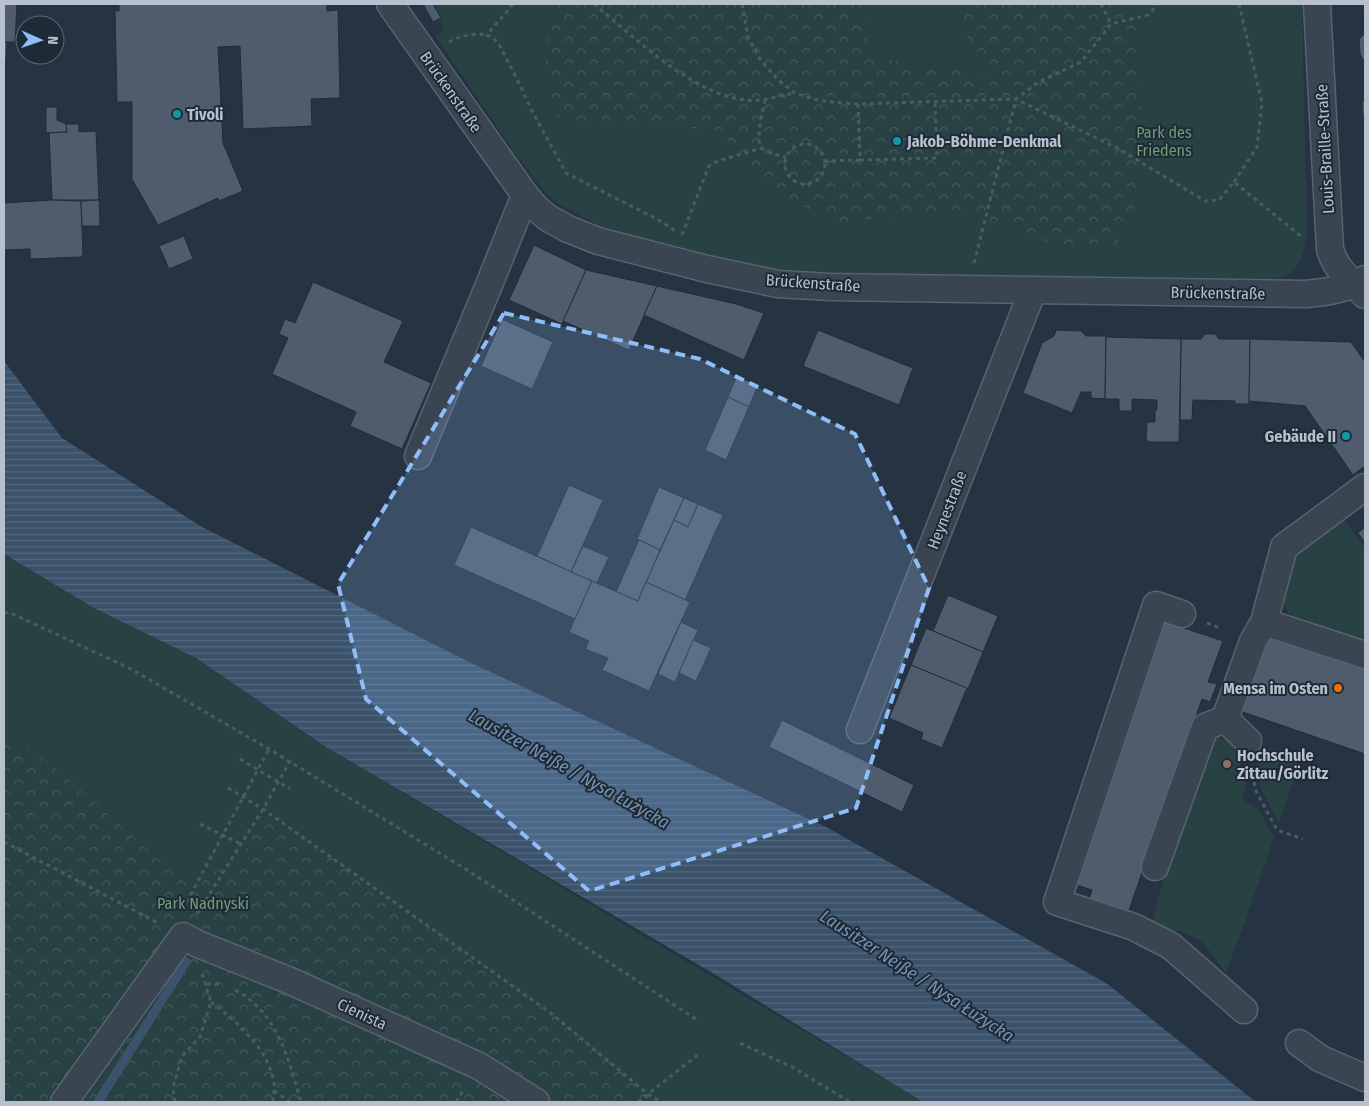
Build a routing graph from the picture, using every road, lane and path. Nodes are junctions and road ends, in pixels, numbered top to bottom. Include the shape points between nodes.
1 (390, 4) edge
2 (513, 4) edge
3 (594, 4) edge
4 (742, 4) edge
5 (1101, 4) edge
6 (1158, 4) edge
7 (1239, 4) edge
8 (1318, 4) edge
9 (1111, 24) junction
10 (487, 36) junction
11 (425, 55) junction
12 (795, 92) junction
13 (1016, 98) junction
14 (765, 100) junction
15 (935, 102) junction
16 (858, 104) junction
17 (762, 148) junction
18 (786, 157) junction
19 (860, 160) junction
20 (824, 161) junction
21 (1234, 182) junction
22 (525, 195) junction
23 (682, 235) junction
24 (688, 240) dead end
25 (1334, 262) junction
26 (974, 266) dead end
27 (1362, 286) edge
28 (1033, 290) junction
29 (418, 456) dead end
30 (1365, 487) edge
31 (4, 612) edge
32 (1182, 614) dead end
33 (1264, 622) junction
34 (1365, 656) edge
35 (1225, 719) junction
36 (860, 730) dead end
37 (1248, 741) dead end
38 (269, 749) junction
39 (240, 759) dead end
40 (290, 761) junction
41 (258, 770) junction
42 (278, 782) junction
43 (228, 788) dead end
44 (290, 789) dead end
45 (1256, 789) dead end
46 (243, 796) junction
47 (263, 809) junction
48 (200, 824) dead end
49 (223, 835) junction
50 (1303, 839) dead end
51 (4, 842) edge
52 (241, 844) junction
53 (1155, 867) dead end
54 (175, 930) junction
55 (206, 984) junction
56 (211, 1002) junction
57 (1244, 1010) dead end
58 (699, 1021) dead end
59 (740, 1043) dead end
60 (1299, 1043) dead end
61 (700, 1054) dead end
62 (1365, 1078) edge
63 (274, 1091) junction
64 (649, 1094) junction
65 (64, 1102) edge
66 (174, 1102) edge
67 (272, 1102) edge
68 (290, 1102) edge
69 (301, 1102) edge
70 (536, 1102) edge
71 (638, 1102) edge
72 (662, 1102) edge
73 (850, 1102) edge

1 - 11 street, Brückenstraße
2 - 10 path
3 - 14 path via 678,73 731,98
4 - 12 path via 748,36 761,60 778,80
5 - 9 path
6 - 9 path via 1148,15
7 - 21 path via 1262,102 1257,147
8 - 25 street, Louis-Braille-Straße via 1330,249
9 - 13 path via 1081,62 1037,83
10 - 11 path via 478,34 456,38
10 - 23 path via 499,44 566,174 659,220
11 - 22 street, Brückenstraße
12 - 14 path
12 - 16 path via 822,101
13 - 15 path
13 - 21 path via 1119,149 1205,201 1219,200
13 - 26 path
14 - 17 path via 758,137
15 - 16 path
15 - 19 path via 937,158
16 - 19 path
17 - 18 path
17 - 23 path via 709,166
18 - 20 path via 794,147 807,144 818,150
18 - 20 path via 788,176 805,184 822,174
19 - 20 path
21 - 25 path
22 - 28 street, Brückenstraße via 548,218 598,241 778,284
22 - 29 street
23 - 24 path
25 - 27 street
27 - 28 street, Brückenstraße via 1306,294
28 - 36 street, Heynestraße
30 - 33 street via 1284,547
31 - 38 path via 131,669
32 - 57 street via 1156,605 1057,902 1134,927 1171,946
33 - 34 street
33 - 35 street via 1253,641
35 - 37 street
35 - 53 street via 1205,727
38 - 40 path
38 - 41 path
39 - 41 path
40 - 42 path
40 - 58 path via 464,868
41 - 42 path
41 - 46 path
42 - 44 path
42 - 47 path
43 - 46 path
45 - 50 path via 1277,830
46 - 47 path
46 - 49 path
47 - 52 path
47 - 64 path via 552,1014
48 - 49 path
49 - 52 path
49 - 54 path
51 - 54 path
52 - 54 path
54 - 55 path
54 - 65 street
54 - 70 street, Cienista via 198,944 288,980 479,1066
55 - 56 path
55 - 69 path via 223,984 246,996 268,1018 285,1050
56 - 63 path via 243,1028 264,1057
56 - 66 path via 200,1037 182,1056 173,1088
59 - 73 path via 792,1067
60 - 62 street via 1321,1059
61 - 64 path
63 - 67 path
63 - 68 path
64 - 71 path
64 - 72 path

